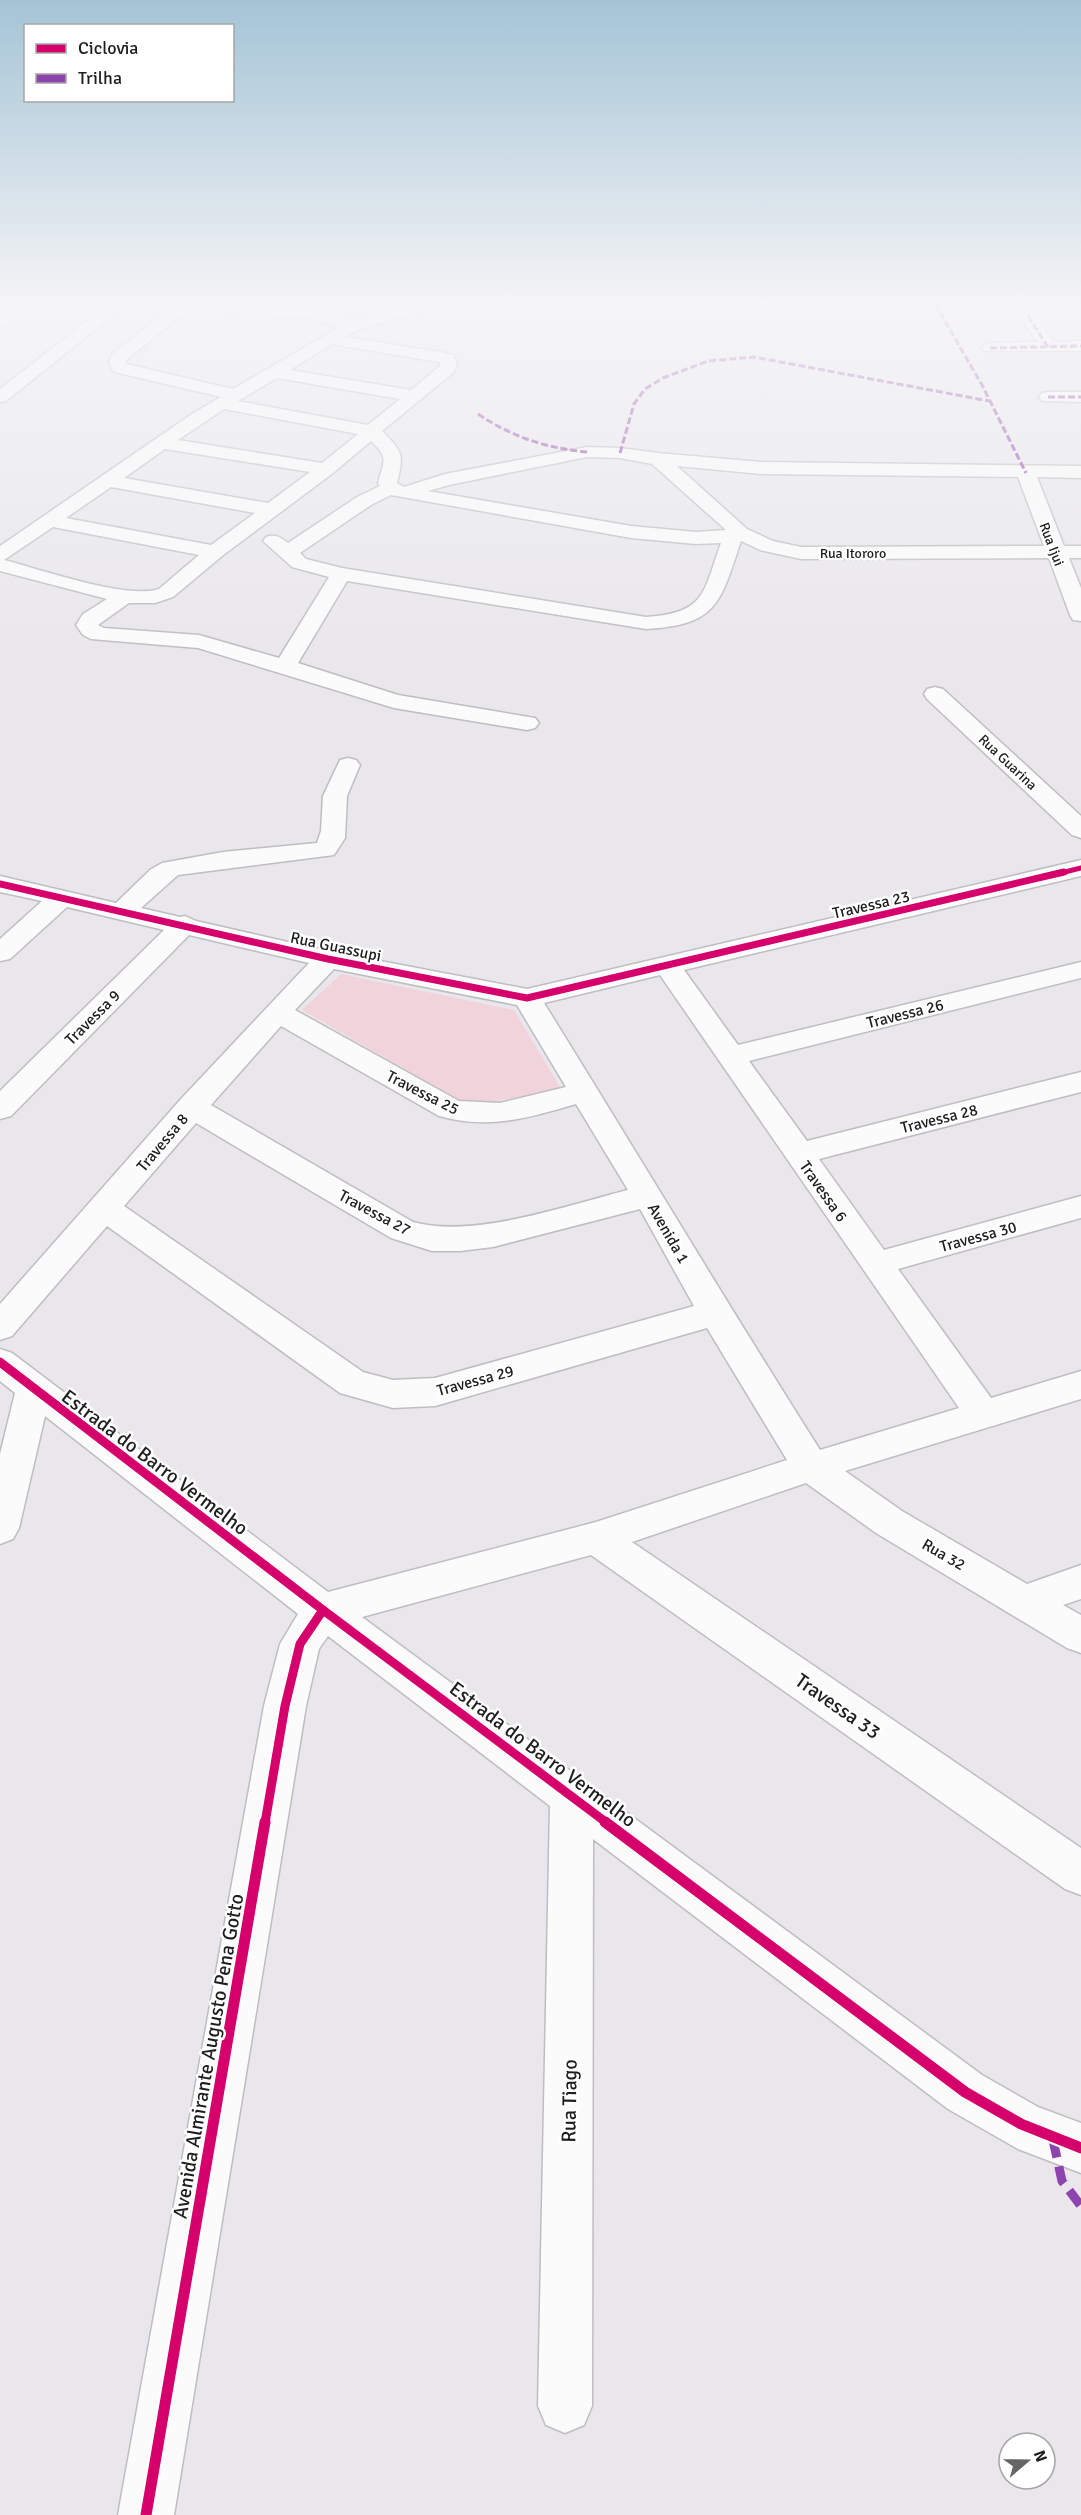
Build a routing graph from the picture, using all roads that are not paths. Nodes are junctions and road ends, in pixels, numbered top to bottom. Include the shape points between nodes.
1 (195, 421) edge
2 (329, 421) edge
3 (384, 421) edge
4 (372, 431) junction
5 (163, 443) junction
6 (658, 459) junction
7 (326, 469) junction
8 (1081, 472) edge
9 (1026, 473) junction
10 (109, 481) junction
11 (397, 490) junction
12 (273, 510) junction
13 (50, 521) junction
14 (243, 531) junction
15 (736, 535) junction
16 (215, 552) junction
17 (1055, 552) junction
18 (1081, 552) edge
19 (287, 553) junction
20 (0, 555) edge
21 (0, 566) edge
22 (341, 574) junction
23 (124, 597) junction
24 (1081, 615) edge
25 (285, 666) junction
26 (935, 694) dead end
27 (527, 723) dead end
28 (348, 765) dead end
29 (1081, 830) edge
30 (1081, 868) edge
31 (0, 884) edge
32 (60, 899) junction
33 (122, 912) junction
34 (184, 924) junction
35 (0, 953) edge
36 (328, 959) junction
37 (667, 966) junction
38 (1081, 970) edge
39 (527, 998) junction
40 (278, 1012) junction
41 (729, 1057) junction
42 (1081, 1082) edge
43 (582, 1092) junction
44 (191, 1107) junction
45 (0, 1109) edge
46 (798, 1154) junction
47 (648, 1196) junction
48 (1081, 1207) edge
49 (106, 1209) junction
50 (875, 1264) junction
51 (715, 1312) junction
52 (0, 1327) edge
53 (0, 1362) edge
54 (1081, 1385) edge
55 (34, 1390) junction
56 (983, 1414) junction
57 (812, 1467) junction
58 (0, 1528) edge
59 (596, 1538) junction
60 (1081, 1582) edge
61 (1025, 1601) junction
62 (322, 1610) junction
63 (1081, 1636) edge
64 (572, 1797) junction
65 (1081, 1874) edge
66 (1081, 2148) edge
67 (565, 2406) dead end
68 (146, 2515) edge

1 - 5 street
2 - 4 street
3 - 4 street
4 - 7 street
4 - 11 street via 392,451 387,483
5 - 7 street
5 - 10 street
6 - 9 street via 803,470
6 - 11 street via 620,453 581,453
6 - 15 street, Rua Itororo
7 - 12 street
8 - 9 street
9 - 17 street, Rua Ijui
10 - 12 street
10 - 13 street
11 - 15 street via 631,532 696,538
11 - 19 street via 364,501
12 - 14 street
13 - 16 street
13 - 20 street
14 - 16 street
14 - 19 street via 271,539
15 - 17 street, Rua Itororo via 801,553
15 - 22 street via 710,599 700,612 668,623 646,623
16 - 23 street via 166,593
17 - 18 street, Rua Itororo
17 - 24 street, Rua Ijui
19 - 22 street via 299,563
21 - 23 street
22 - 25 street
23 - 25 street via 91,619 87,625 91,630 99,634 199,642
25 - 27 street via 394,701
26 - 29 street, Rua Guarina
28 - 33 street via 335,795 334,832 326,850 171,868
30 - 37 street, Travessa 23
31 - 32 street, Rua Guassupi
32 - 33 street, Rua Guassupi
32 - 35 street
33 - 34 street, Rua Guassupi
34 - 36 street, Rua Guassupi
34 - 45 street, Travessa 9
36 - 39 street, Rua Guassupi
36 - 40 street, Travessa 8
37 - 39 street, Rua Guassupi
37 - 41 street, Travessa 6
38 - 41 street, Travessa 26
39 - 43 street, Avenida 1
40 - 43 street, Travessa 25 via 450,1109 466,1114 490,1114
40 - 44 street, Travessa 8
41 - 46 street, Travessa 6
42 - 46 street, Travessa 28
43 - 47 street, Avenida 1
44 - 47 street, Travessa 27 via 402,1230 432,1239 493,1235
44 - 49 street, Travessa 8
46 - 50 street, Travessa 6
47 - 51 street, Avenida 1
48 - 50 street, Travessa 30
49 - 51 street, Travessa 29 via 352,1383 393,1394 435,1392
49 - 52 street, Travessa 8
50 - 56 street, Travessa 6
51 - 57 street, Avenida 1
53 - 55 street, Estrada do Barro Vermelho
54 - 56 street
55 - 58 street
55 - 62 street, Estrada do Barro Vermelho
56 - 57 street
57 - 59 street
57 - 61 street, Rua 32 via 889,1522
59 - 62 street
59 - 65 street, Travessa 33
60 - 61 street
61 - 63 street, Rua 32
62 - 64 street, Estrada do Barro Vermelho
62 - 68 street, Avenida Almirante Augusto Pena Gotto via 300,1644 285,1706
64 - 66 street, Estrada do Barro Vermelho via 965,2092 1009,2120
64 - 67 street, Rua Tiago

